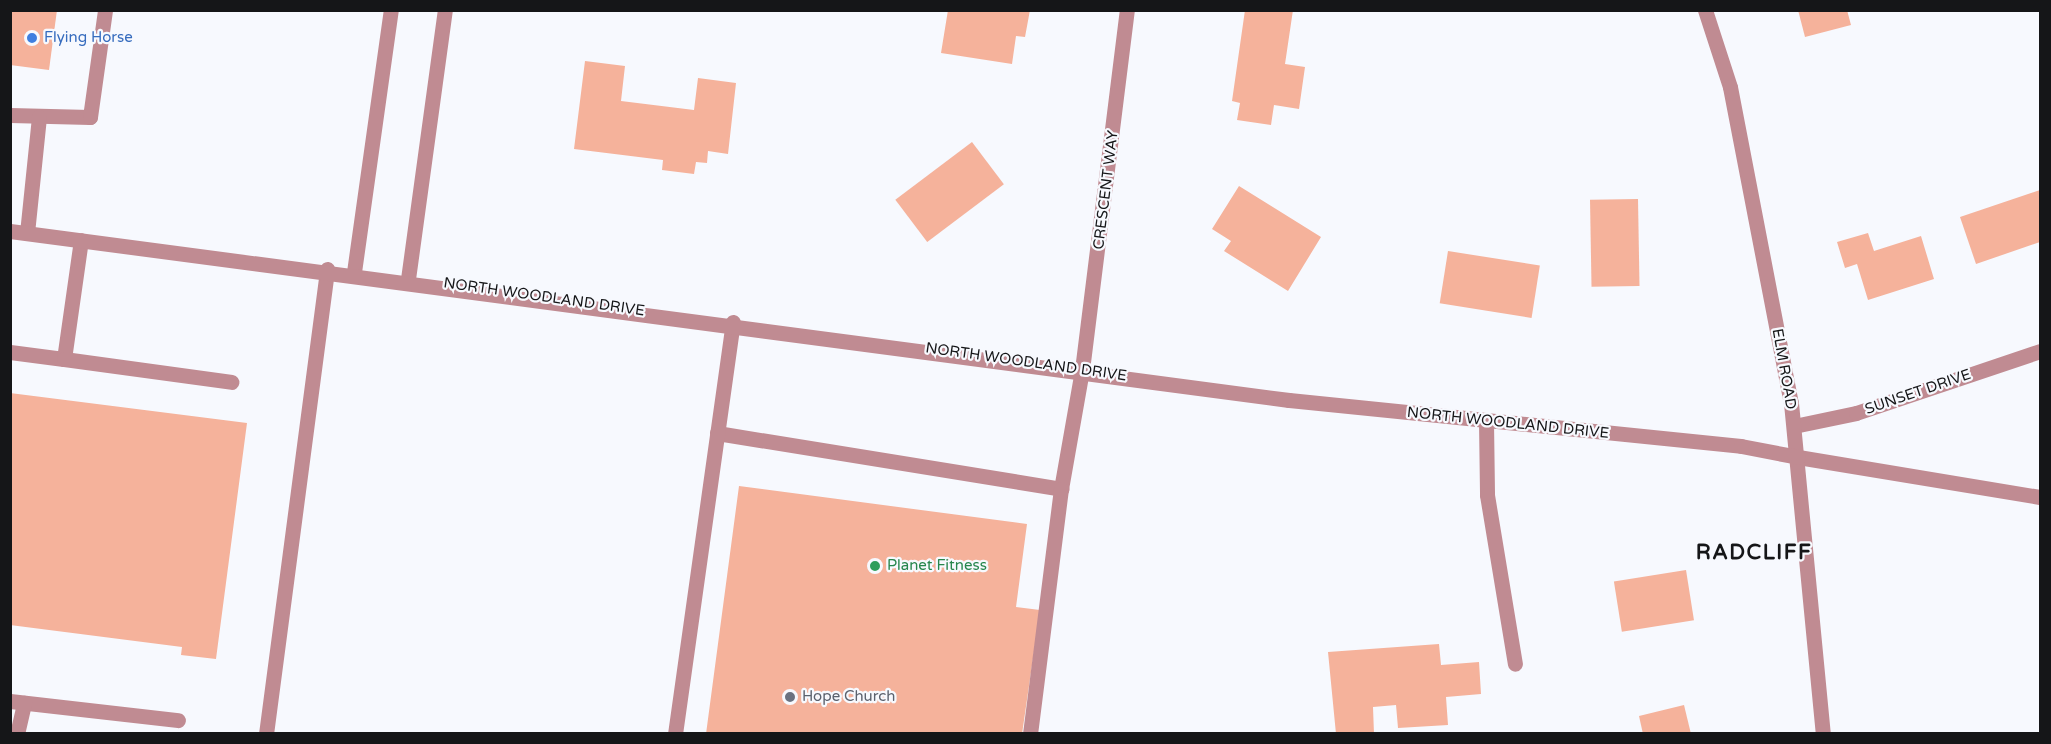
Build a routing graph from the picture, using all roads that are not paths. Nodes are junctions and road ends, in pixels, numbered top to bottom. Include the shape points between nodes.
1 (105, 10) edge
2 (391, 10) edge
3 (445, 10) edge
4 (1127, 10) edge
5 (1705, 10) edge
6 (10, 115) edge
7 (39, 117) junction
8 (10, 231) edge
9 (27, 233) junction
10 (81, 240) junction
11 (327, 269) junction
12 (354, 272) junction
13 (408, 279) junction
14 (733, 322) junction
15 (2040, 351) edge
16 (10, 352) edge
17 (64, 359) junction
18 (1082, 369) junction
19 (231, 382) dead end
20 (1486, 421) junction
21 (1794, 426) junction
22 (717, 433) junction
23 (1798, 457) junction
24 (1061, 489) junction
25 (2040, 497) edge
26 (1515, 664) dead end
27 (17, 702) edge
28 (178, 720) dead end
29 (17, 734) edge
30 (266, 734) edge
31 (675, 734) edge
32 (1030, 734) edge
33 (1823, 734) edge

1 - 7 street via 90,117
2 - 12 street
3 - 13 street
4 - 18 street, CRESCENT WAY
5 - 21 street, ELM ROAD via 1730,87
6 - 7 street
7 - 9 street
8 - 9 street, NORTH WOODLAND DRIVE
9 - 10 street, NORTH WOODLAND DRIVE
10 - 11 street, NORTH WOODLAND DRIVE
10 - 17 street
11 - 12 street, NORTH WOODLAND DRIVE
11 - 30 street
12 - 13 street, NORTH WOODLAND DRIVE
13 - 14 street, NORTH WOODLAND DRIVE
14 - 18 street, NORTH WOODLAND DRIVE
14 - 22 street
15 - 21 street, SUNSET DRIVE via 1856,413
16 - 17 street
17 - 19 street
18 - 20 street, NORTH WOODLAND DRIVE
18 - 24 street, CRESCENT WAY
20 - 23 street, NORTH WOODLAND DRIVE via 1740,446
20 - 26 street via 1487,495
21 - 23 street, ELM ROAD
22 - 24 street
22 - 31 street
23 - 25 street, NORTH WOODLAND DRIVE
23 - 33 street, ELM ROAD
24 - 32 street, CRESCENT WAY
27 - 28 street
27 - 29 street

